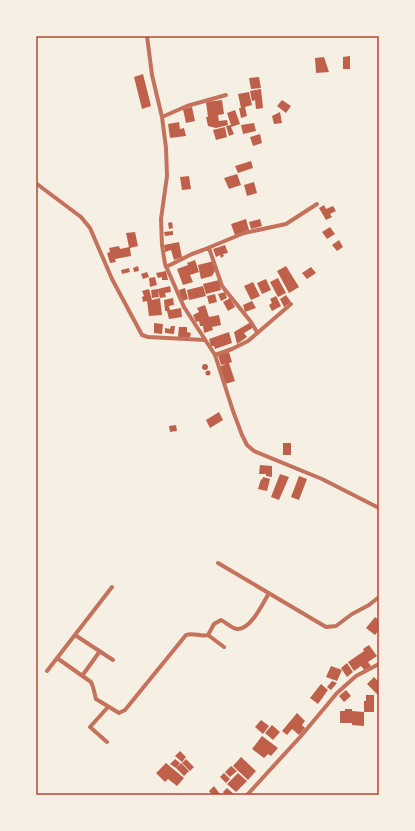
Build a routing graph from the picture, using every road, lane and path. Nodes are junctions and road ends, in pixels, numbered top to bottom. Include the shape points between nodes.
1 (147, 36) edge
2 (226, 95) dead end
3 (162, 117) junction
4 (37, 184) dead end
5 (317, 204) dead end
6 (209, 248) junction
7 (166, 267) junction
8 (292, 304) dead end
9 (257, 332) junction
10 (205, 340) junction
11 (215, 355) junction
12 (379, 508) edge
13 (218, 563) dead end
14 (112, 587) dead end
15 (269, 593) junction
16 (379, 597) edge
17 (75, 635) junction
18 (208, 635) junction
19 (224, 647) dead end
20 (100, 651) junction
21 (57, 658) junction
22 (113, 660) dead end
23 (379, 664) edge
24 (47, 671) dead end
25 (82, 676) junction
26 (108, 707) junction
27 (107, 742) dead end
28 (247, 795) edge

1 - 3 street via 152,75
2 - 3 street via 187,106
3 - 7 street via 167,176 161,219
4 - 10 street via 81,217 90,228 112,280 142,336
5 - 6 street via 286,224 246,232
6 - 7 street
6 - 9 street via 222,286
7 - 10 street via 184,306
8 - 9 street
9 - 11 street via 248,341
10 - 11 street
11 - 12 street via 247,445 254,451 322,479
13 - 15 street
14 - 17 street
15 - 16 street via 330,628
15 - 18 street via 245,628 234,628 221,620 214,624
17 - 20 street
17 - 21 street
18 - 19 street
18 - 26 street via 186,635 125,710 119,713
20 - 22 street
20 - 25 street
21 - 24 street
21 - 25 street
23 - 28 street via 356,676 337,693
25 - 26 street via 91,682 96,699
26 - 27 street via 90,727

